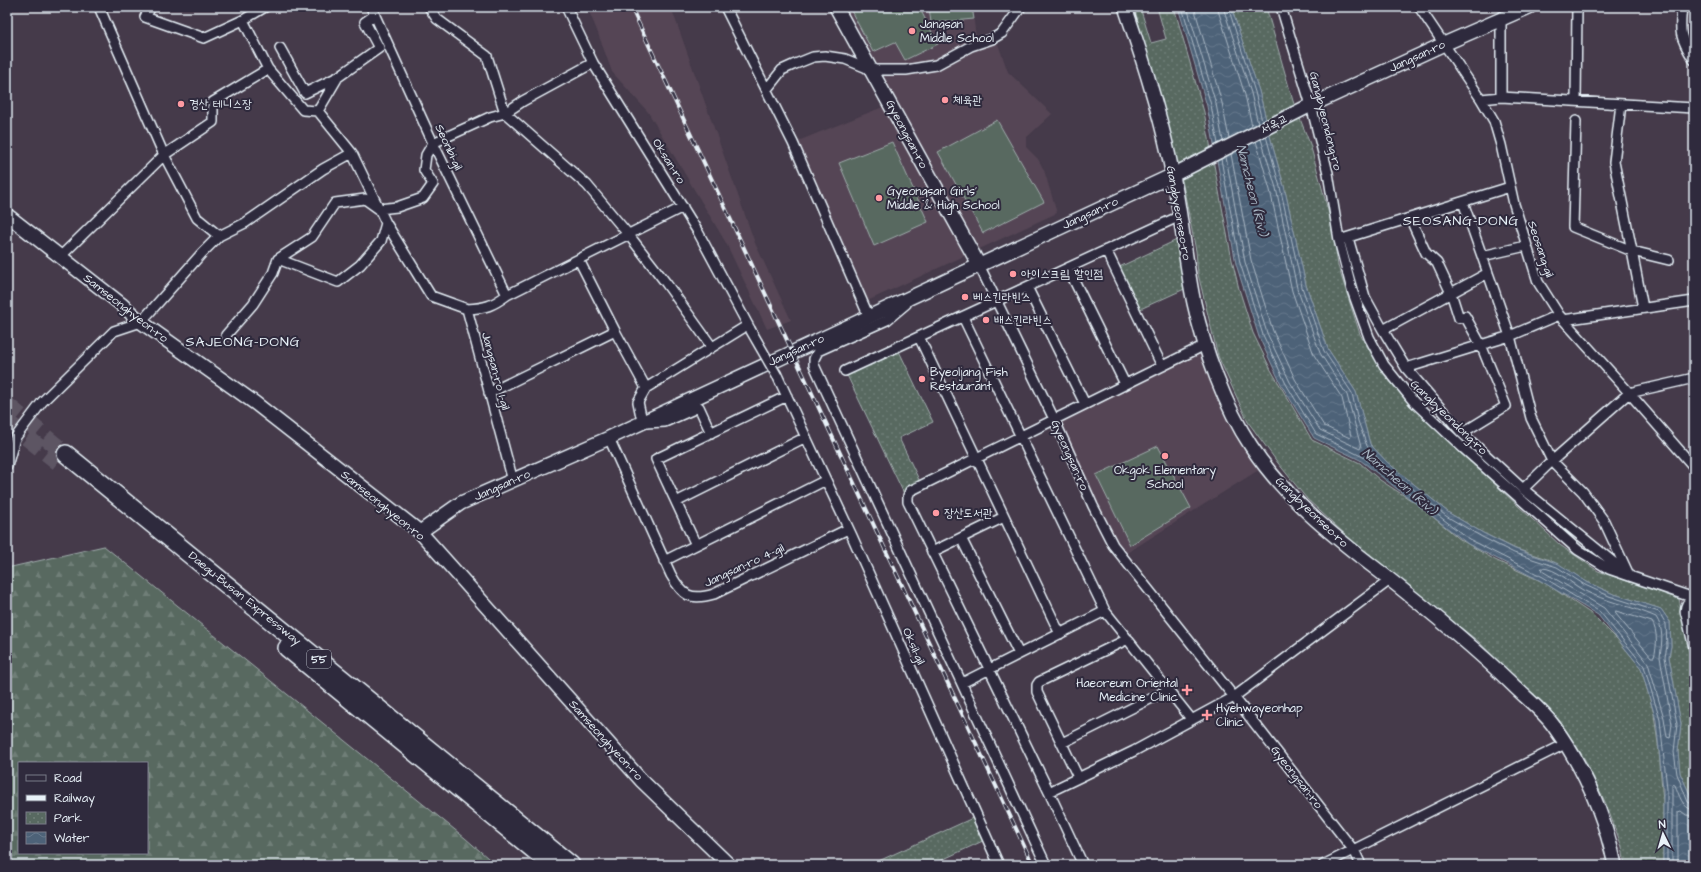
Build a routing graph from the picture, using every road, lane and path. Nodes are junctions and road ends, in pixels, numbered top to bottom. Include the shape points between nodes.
1 (99, 7) edge
2 (151, 7) edge
3 (265, 7) edge
4 (429, 7) edge
5 (566, 7) edge
6 (725, 7) edge
7 (836, 7) edge
8 (1021, 7) edge
9 (1126, 7) edge
10 (1281, 7) edge
11 (1419, 7) edge
12 (1529, 7) edge
13 (1577, 7) edge
14 (1682, 7) edge
15 (373, 11) edge
16 (1508, 14) edge
17 (243, 20) junction
18 (1444, 44) junction
19 (280, 48) dead end
20 (1694, 60) edge
21 (593, 63) junction
22 (268, 69) junction
23 (872, 70) junction
24 (338, 76) junction
25 (767, 89) junction
26 (1502, 97) junction
27 (1482, 98) junction
28 (1576, 101) junction
29 (1622, 104) junction
30 (1309, 106) junction
31 (1694, 108) edge
32 (318, 111) junction
33 (505, 113) junction
34 (1576, 121) dead end
35 (433, 142) junction
36 (352, 153) junction
37 (164, 155) junction
38 (1175, 174) junction
39 (1510, 187) junction
40 (1463, 202) junction
41 (683, 207) junction
42 (379, 209) junction
43 (7, 214) edge
44 (1180, 216) junction
45 (1410, 218) junction
46 (386, 223) junction
47 (628, 234) junction
48 (219, 236) junction
49 (1348, 238) junction
50 (1339, 240) junction
51 (1526, 246) junction
52 (1106, 250) junction
53 (1632, 251) junction
54 (1482, 256) junction
55 (60, 257) junction
56 (278, 259) junction
57 (579, 260) junction
58 (1669, 260) dead end
59 (978, 265) junction
60 (1068, 268) junction
61 (1488, 273) junction
62 (1027, 287) junction
63 (920, 292) junction
64 (1451, 293) junction
65 (507, 295) junction
66 (996, 301) junction
67 (1694, 301) edge
68 (1643, 308) junction
69 (467, 309) junction
70 (869, 317) junction
71 (963, 317) junction
72 (1561, 318) junction
73 (141, 322) junction
74 (749, 327) junction
75 (1383, 330) junction
76 (615, 331) junction
77 (226, 335) dead end
78 (1510, 336) junction
79 (919, 337) junction
80 (1204, 345) junction
81 (1480, 345) junction
82 (712, 347) junction
83 (1162, 366) junction
84 (1406, 368) junction
85 (845, 371) dead end
86 (777, 375) joint
87 (1694, 378) edge
88 (1124, 384) junction
89 (646, 388) junction
90 (489, 392) junction
91 (1630, 393) junction
92 (787, 396) junction
93 (1085, 404) junction
94 (1054, 419) junction
95 (640, 422) junction
96 (711, 433) junction
97 (1462, 433) junction
98 (1020, 436) junction
99 (806, 437) junction
100 (609, 438) junction
101 (976, 459) junction
102 (1552, 462) junction
103 (7, 466) edge
104 (1694, 467) edge
105 (826, 480) junction
106 (513, 481) junction
107 (1523, 489) junction
108 (676, 502) junction
109 (1004, 517) junction
110 (848, 529) junction
111 (420, 532) junction
112 (961, 538) junction
113 (696, 545) junction
114 (932, 552) junction
115 (664, 561) junction
116 (1629, 575) junction
117 (1390, 580) junction
118 (1673, 591) junction
119 (1694, 598) edge
120 (1685, 607) junction
121 (1105, 611) junction
122 (1691, 620) edge
123 (1060, 634) junction
124 (1693, 635) edge
125 (1128, 640) junction
126 (1694, 648) edge
127 (1019, 654) junction
128 (990, 669) junction
129 (962, 683) junction
130 (1168, 690) junction
131 (1234, 697) junction
132 (1192, 720) junction
133 (1062, 743) junction
134 (1565, 744) junction
135 (1078, 777) junction
136 (1049, 792) junction
137 (1353, 850) junction
138 (552, 865) edge
139 (571, 865) edge
140 (729, 865) edge
141 (998, 865) edge
142 (1046, 865) edge
143 (1083, 865) edge
144 (1324, 865) edge
145 (1361, 865) edge
146 (1615, 865) edge

1 - 37 street
2 - 17 street via 145,17 204,38
3 - 17 street
4 - 33 street via 437,19 487,56
5 - 21 street, Oksan-ro
6 - 25 street
7 - 23 street, Gyeongsan-ro
8 - 23 street via 1008,28 999,36 971,46 936,65 906,70
9 - 38 street, Gangbyeonseo-ro
10 - 30 street, Gangbyeondong-ro
11 - 18 street, Seosang-gil
12 - 16 street, Jangsan-ro
13 - 28 street
14 - 20 street via 1682,42
15 - 24 street via 365,22 378,48
15 - 35 street, Seonbi-gil
16 - 18 street, Jangsan-ro
16 - 26 street
17 - 22 street
18 - 27 street, Seosang-gil
18 - 30 street, Jangsan-ro
19 - 24 street via 305,93
21 - 33 street
21 - 41 street, Oksan-ro
22 - 32 street via 303,110
22 - 37 street via 213,102 213,122
23 - 25 street via 845,59 814,57 782,70
23 - 59 street, Gyeongsan-ro
24 - 32 street
25 - 70 street
26 - 27 street
26 - 28 street
27 - 39 street, Seosang-gil via 1494,121
28 - 29 street
29 - 31 street
29 - 53 street via 1614,162
30 - 38 street, 서옥교
30 - 50 street, Gangbyeondong-ro via 1328,173
32 - 36 street
33 - 35 street
33 - 47 street via 587,185
34 - 53 street via 1573,227
35 - 42 street via 426,155 424,170 433,184 423,198 397,207
35 - 65 street, Seonbi-gil
36 - 42 street
36 - 48 street via 323,169 245,223
37 - 48 street via 197,218
37 - 55 street
38 - 44 street, Gangbyeonseo-ro
38 - 59 street, Jangsan-ro
39 - 40 street
39 - 51 street, Seosang-gil
40 - 45 street
40 - 54 street
41 - 47 street
41 - 74 street, Oksan-ro
42 - 46 street
42 - 56 street via 365,199 335,203 312,237
43 - 55 street, Samseonghyeon-ro
44 - 52 street
44 - 80 street, Gangbyeonseo-ro
45 - 49 street
45 - 64 street via 1426,253 1437,263
46 - 56 street via 381,241 360,265 338,282
46 - 69 street via 431,296
47 - 57 street
47 - 82 street
48 - 73 street
49 - 50 street
49 - 75 street via 1365,297
50 - 116 street, Gangbyeondong-ro via 1357,308 1369,337 1384,365 1402,388 1463,448 1578,550 1609,569
51 - 54 street
51 - 72 street, Seosang-gil via 1538,282
52 - 60 street
52 - 83 street
53 - 58 street
53 - 68 street
54 - 61 street
55 - 73 street, Samseonghyeon-ro
56 - 77 street via 273,273 252,304
57 - 65 street
57 - 76 street
59 - 63 street, Jangsan-ro
59 - 66 street, Gyeongsan-ro
60 - 62 street
60 - 88 street
61 - 64 street
61 - 78 street
62 - 66 street
62 - 93 street
63 - 70 street, Jangsan-ro
63 - 129 street via 887,320 818,351 814,360
64 - 75 street
64 - 81 street via 1460,318 1465,316
65 - 69 street via 494,305
66 - 71 street
66 - 94 street, Gyeongsan-ro
67 - 68 street
68 - 72 street
69 - 90 street, Jangsan-ro 1-gil
70 - 95 street, Jangsan-ro
71 - 79 street
71 - 98 street
72 - 78 street
72 - 91 street, Seosang-gil
73 - 103 street via 114,331 42,402 15,438
73 - 111 street, Samseonghyeon-ro via 255,404
74 - 82 street
74 - 86 street, Oksan-ro, bridge
75 - 84 street
76 - 89 street
76 - 90 street
78 - 81 street
78 - 102 street via 1531,418
79 - 85 street
79 - 101 street
80 - 83 street
80 - 117 street, Gangbyeonseo-ro via 1234,417 1269,470 1289,494 1336,538
81 - 84 street
81 - 97 street via 1506,406
82 - 89 street
83 - 88 street
84 - 97 street
86 - 92 street, Oksil-gil
87 - 91 street
88 - 93 street
89 - 95 street via 638,402
90 - 106 street, Jangsan-ro 1-gil
91 - 102 street
91 - 104 street, Seosang-gil
92 - 96 street
92 - 99 street, Oksil-gil
93 - 94 street
94 - 98 street
94 - 131 street, Gyeongsan-ro via 1113,545
95 - 96 street via 665,422 699,406
95 - 100 street, Jangsan-ro
96 - 108 street via 656,459
97 - 107 street
98 - 101 street
98 - 121 street
99 - 105 street, Oksil-gil
99 - 108 street
100 - 106 street, Jangsan-ro
100 - 115 street, Jangsan-ro 4-gil
101 - 109 street
101 - 114 street via 910,491 908,502
102 - 107 street
102 - 116 street via 1582,492 1604,521
105 - 110 street, Oksil-gil
105 - 113 street
106 - 111 street, Jangsan-ro via 461,504
107 - 116 street
108 - 113 street
109 - 112 street
109 - 123 street
110 - 115 street, Jangsan-ro 4-gil via 714,594 700,598 687,596 678,587
110 - 141 street, Oksil-gil
111 - 140 street, Samseonghyeon-ro via 641,780
112 - 114 street
112 - 127 street
113 - 115 street
114 - 128 street
116 - 118 street, Gangbyeondong-ro
117 - 131 street
117 - 134 street, Gangbyeonseo-ro via 1459,635 1497,670 1551,723
118 - 119 street, Gangbyeondong-ro
118 - 120 street
119 - 120 street, Gangbyeondong-ro
120 - 122 street via 1685,615
121 - 123 street
121 - 125 street
122 - 124 street
123 - 127 street
124 - 126 street
125 - 130 street
125 - 133 street via 1037,685 1037,692
127 - 128 street
128 - 129 street
128 - 136 street
129 - 142 street
130 - 132 street
130 - 133 street
131 - 132 street
131 - 137 street, Gyeongsan-ro
132 - 135 street
133 - 135 street
134 - 137 street
134 - 146 street, Gangbyeonseo-ro via 1577,761 1595,799 1609,838
135 - 136 street
136 - 143 street
137 - 144 street
137 - 145 street, Gyeongsan-ro
138 - 139 highway, Daegu-Busan Expressway / 55 via 62,458

